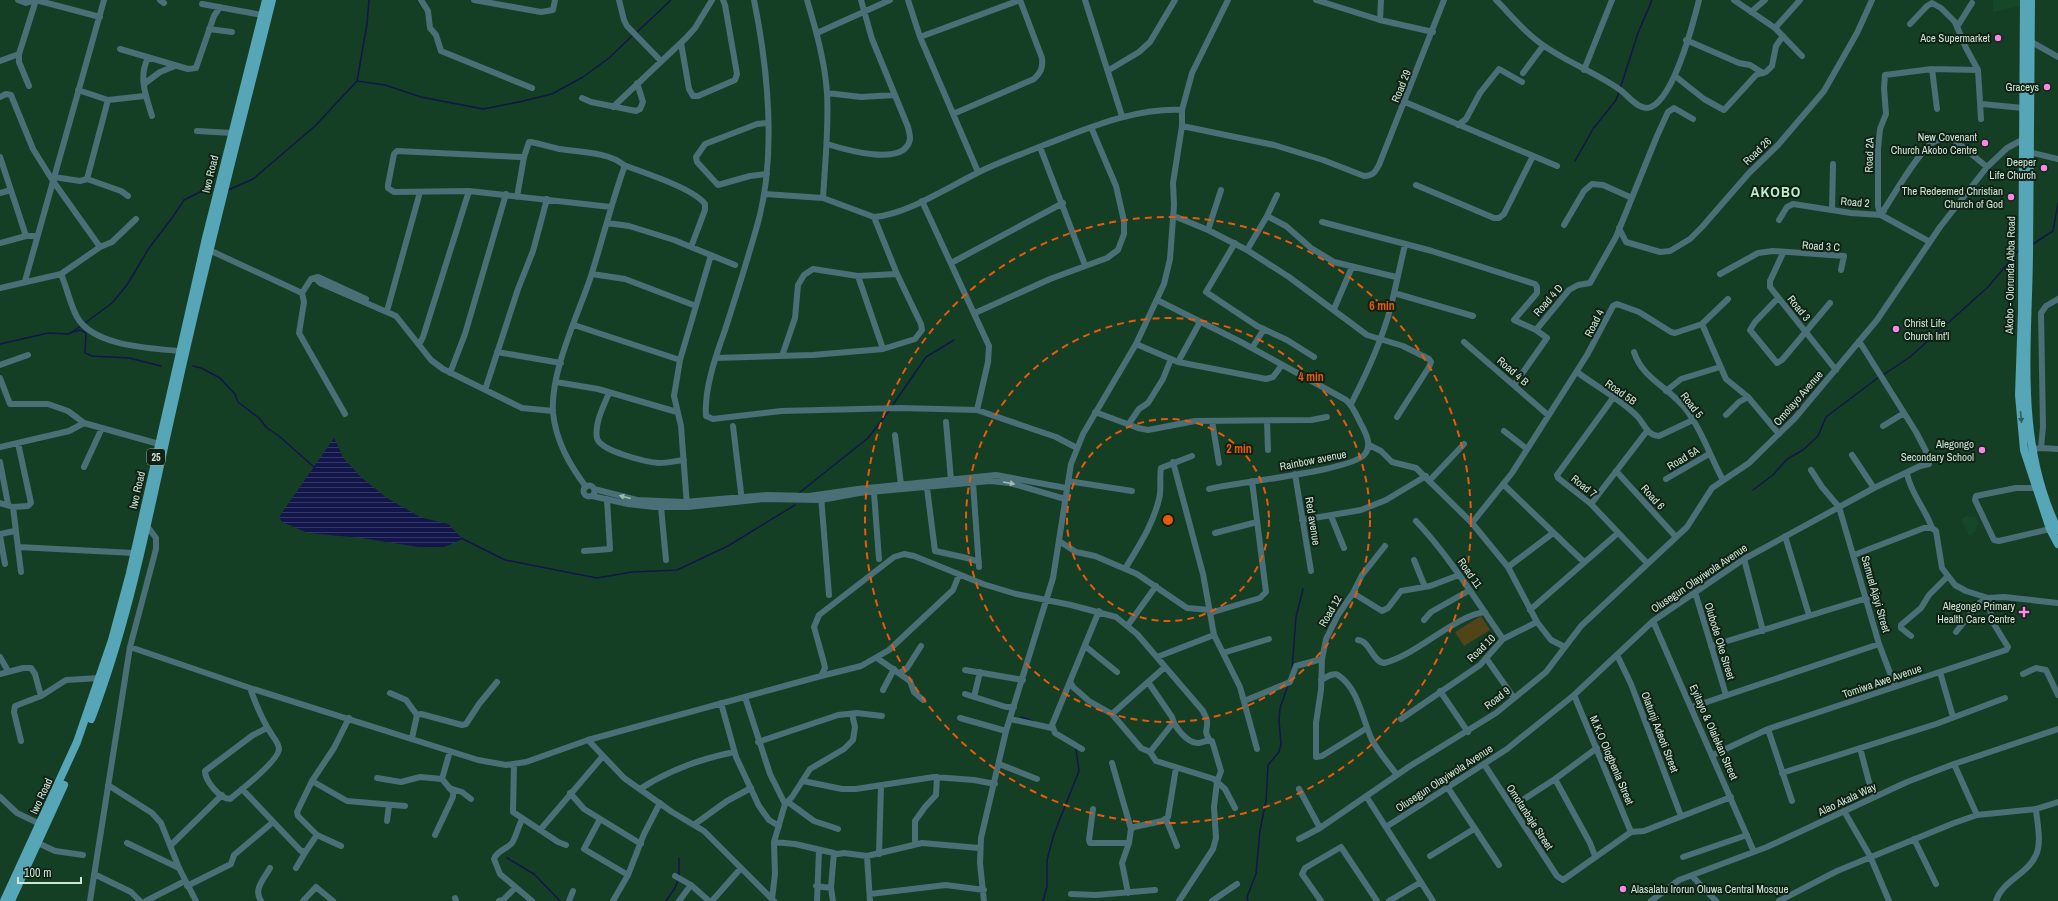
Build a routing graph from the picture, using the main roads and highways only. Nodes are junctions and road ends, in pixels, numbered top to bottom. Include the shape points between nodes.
1 (266, 0) edge
2 (272, 0) edge
3 (2024, 0) edge
4 (2031, 0) edge
5 (2027, 40) junction
6 (257, 47) junction
7 (2025, 271) junction
8 (2028, 450) junction
9 (154, 480) junction
10 (2054, 529) edge
11 (2058, 544) edge
12 (13, 889) junction
13 (4, 901) edge
14 (11, 901) edge

1 - 6 main road, Iwo Road / 25
2 - 6 main road, Iwo Road
3 - 5 main road, Akobo - Olorunda Abba Road
4 - 5 main road, Akobo - Olorunda Abba Road
5 - 7 main road, Akobo - Olorunda Abba Road via 2029,152
5 - 7 main road, Akobo - Olorunda Abba Road via 2022,140
6 - 9 main road, Iwo Road
6 - 9 main road, Iwo Road / 25 via 232,133 179,351
7 - 8 main road, Akobo - Olorunda Abba Road via 2019,395
8 - 10 main road, Akobo - Olorunda Abba Road
8 - 10 main road, Akobo - Olorunda Abba Road via 2036,488
9 - 12 main road, Iwo Road / 25 via 100,678 77,742
9 - 12 main road, Iwo Road via 147,526 131,597 105,680 71,770 38,843
10 - 11 main road, Akobo - Olorunda Abba Road
12 - 13 main road, Iwo Road / 25
12 - 14 main road, Iwo Road

